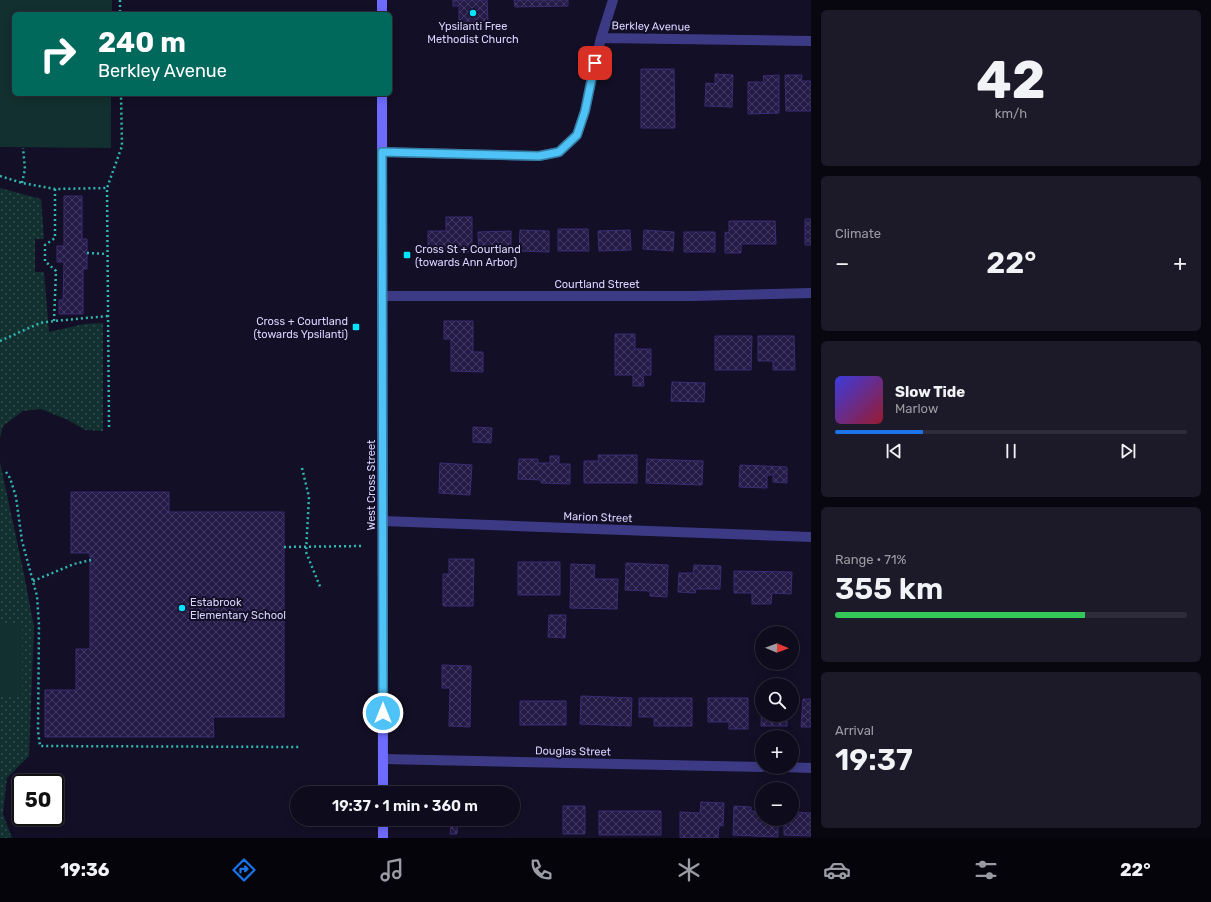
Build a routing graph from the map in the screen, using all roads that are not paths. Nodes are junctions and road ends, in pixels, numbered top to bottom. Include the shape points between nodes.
1 (382, 0) edge
2 (613, 0) edge
3 (382, 12) edge
4 (601, 38) junction
5 (811, 41) edge
6 (382, 96) edge
7 (382, 152) junction
8 (811, 293) edge
9 (383, 296) junction
10 (383, 521) junction
11 (811, 537) edge
12 (384, 759) junction
13 (755, 767) edge
14 (799, 768) edge
15 (811, 768) edge
16 (384, 786) edge
17 (383, 826) edge
18 (383, 838) edge

1 - 3 main road
2 - 4 street
4 - 5 street, Berkley Avenue
4 - 7 street, Berkley Avenue via 585,111 577,135 559,152 539,156
6 - 7 main road, West Cross Street
7 - 9 main road, West Cross Street
8 - 9 street, Courtland Street via 692,296
9 - 10 main road, West Cross Street
10 - 11 street, Marion Street
10 - 12 main road, West Cross Street
12 - 13 street, Douglas Street
12 - 16 main road, West Cross Street
14 - 15 street
17 - 18 main road

